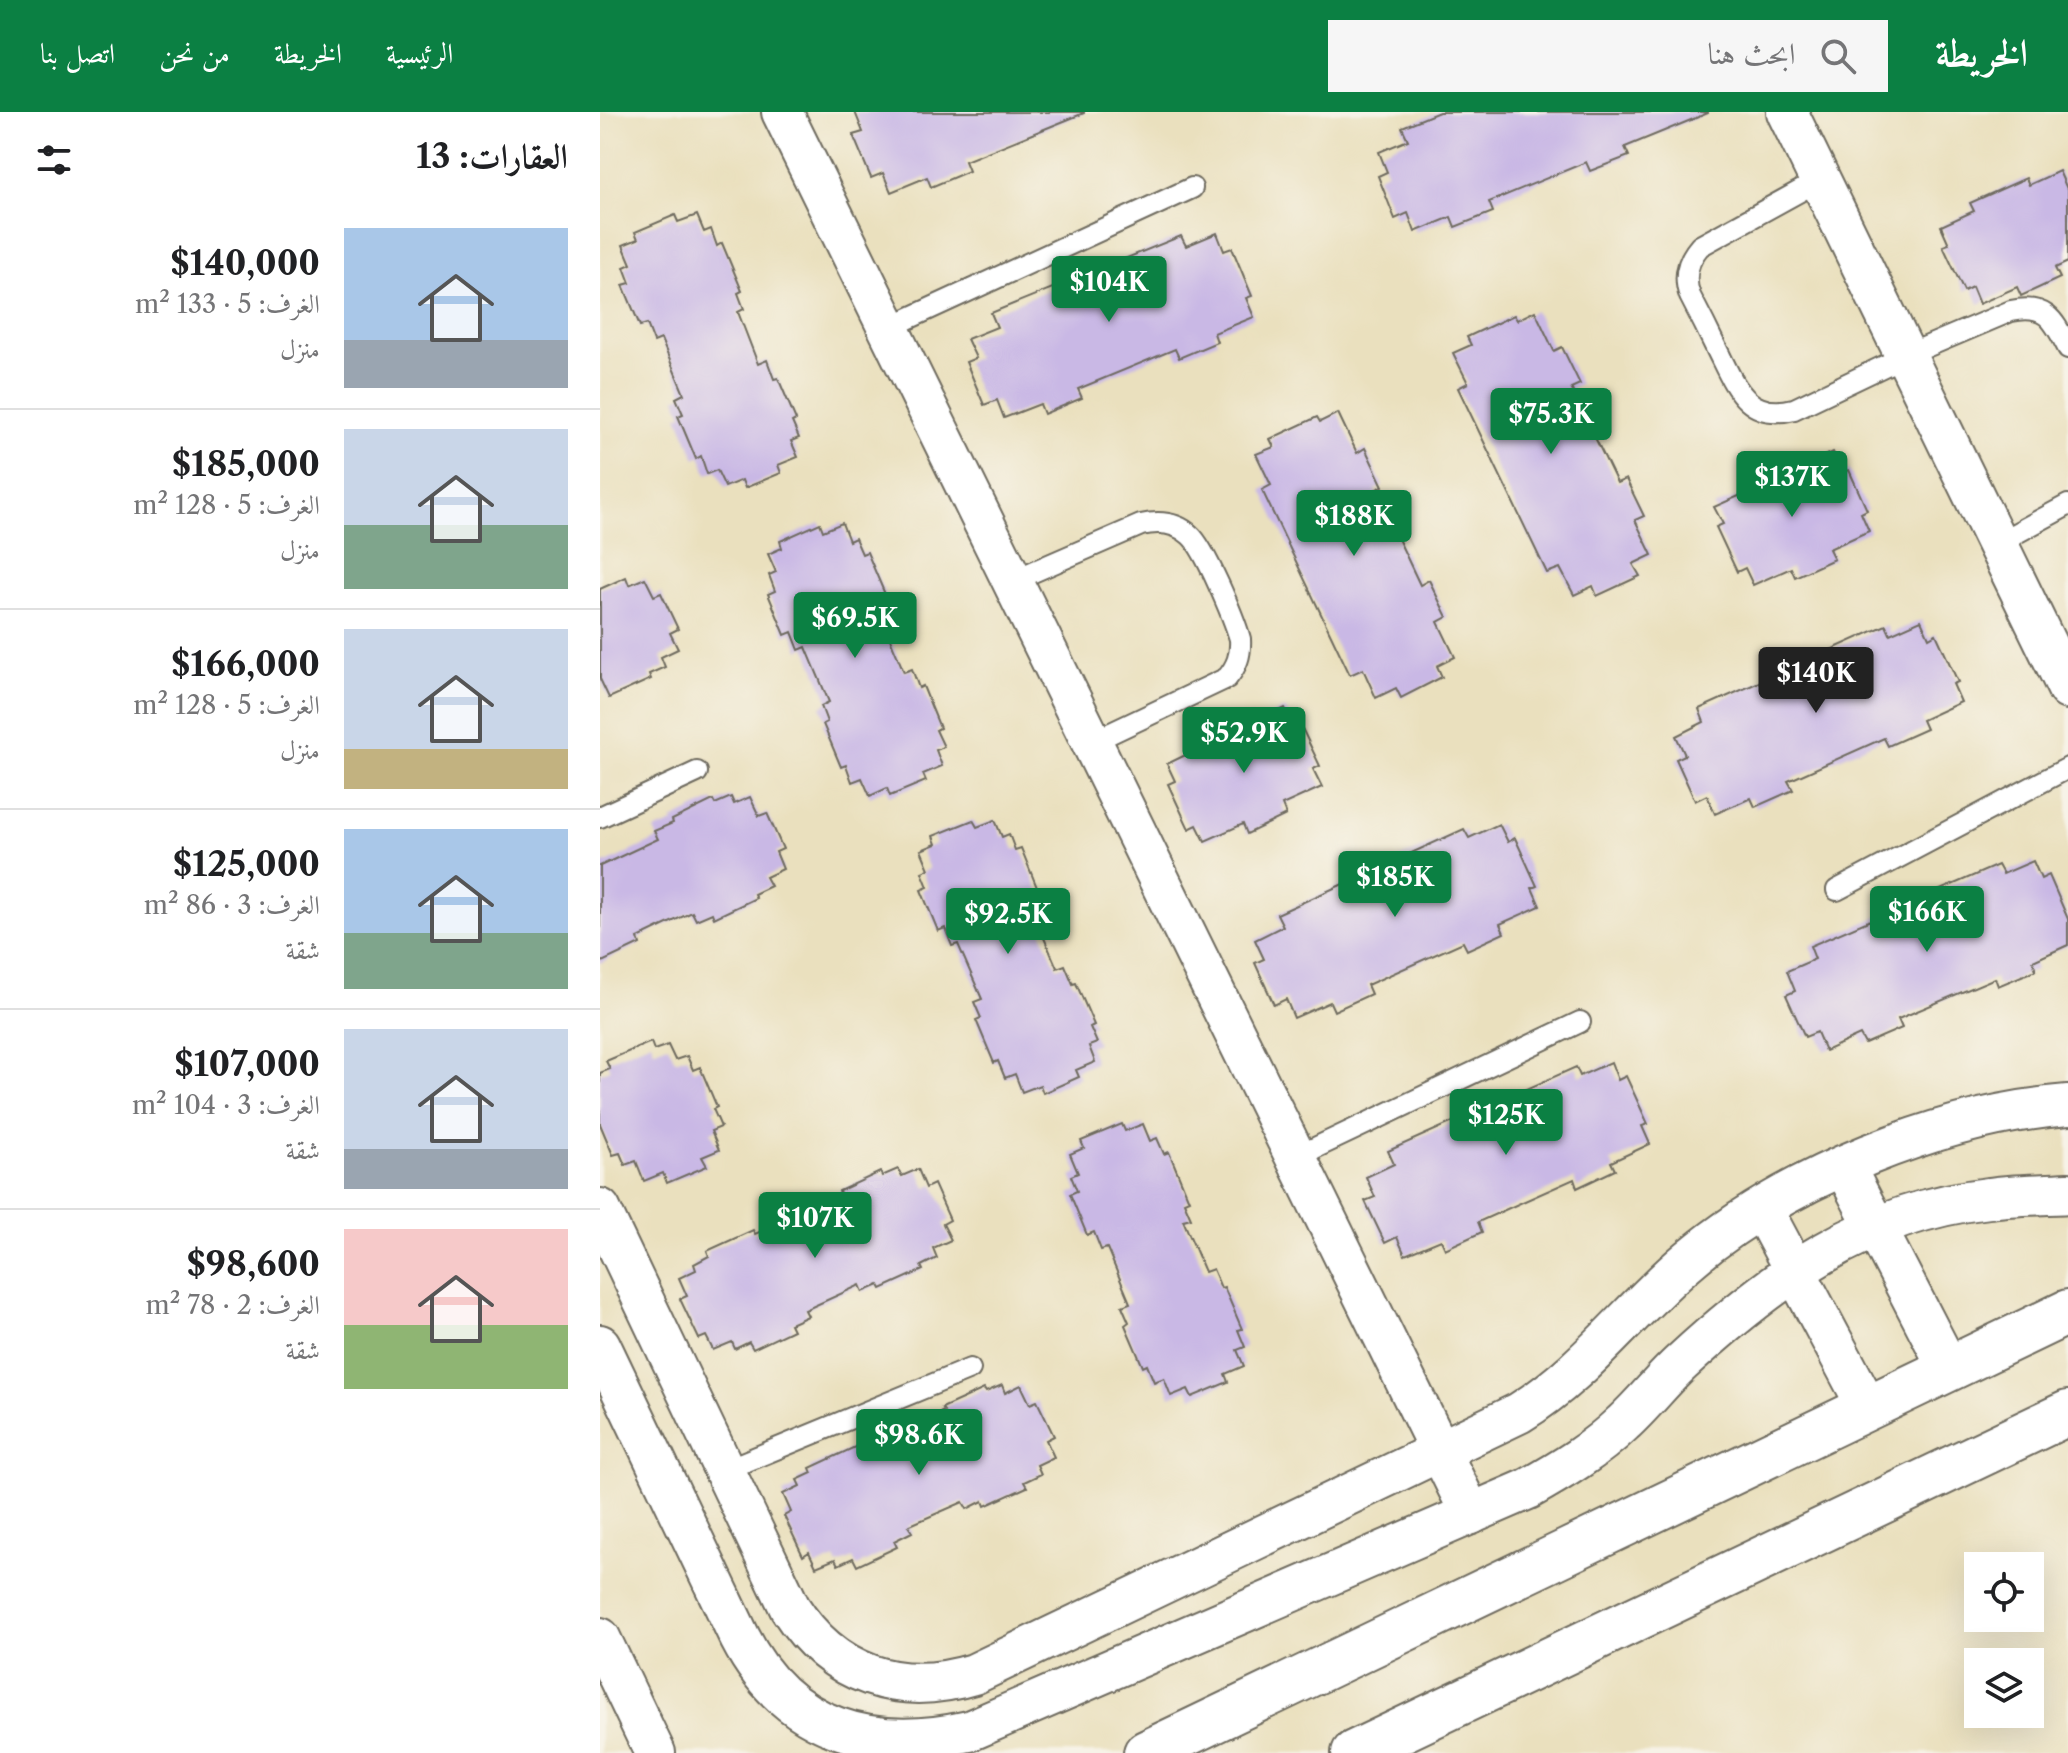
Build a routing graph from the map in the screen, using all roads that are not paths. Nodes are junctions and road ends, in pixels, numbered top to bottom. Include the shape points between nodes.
1 (782, 112) edge
2 (1787, 112) edge
3 (1820, 180) junction
4 (1192, 188) dead end
5 (888, 328) junction
6 (2068, 348) edge
7 (1907, 355) junction
8 (2068, 505) edge
9 (1996, 544) junction
10 (1012, 581) junction
11 (2068, 689) edge
12 (1092, 742) junction
13 (2068, 768) edge
14 (697, 772) dead end
15 (600, 817) edge
16 (1837, 890) dead end
17 (1580, 1022) dead end
18 (2068, 1105) edge
19 (1296, 1157) junction
20 (1844, 1166) junction
21 (2068, 1193) edge
22 (600, 1209) edge
23 (1762, 1209) junction
24 (1875, 1228) junction
25 (1794, 1270) junction
26 (2068, 1312) edge
27 (600, 1345) edge
28 (970, 1369) dead end
29 (1949, 1369) junction
30 (1868, 1408) junction
31 (2068, 1413) edge
32 (1440, 1451) junction
33 (725, 1470) junction
34 (1471, 1514) junction
35 (600, 1638) edge
36 (655, 1753) edge
37 (1146, 1753) edge
38 (1354, 1753) edge

1 - 5 street
2 - 3 street
3 - 7 street
3 - 7 lane via 1700,246 1688,264 1686,286 1737,391 1756,407 1794,409
4 - 5 lane
5 - 10 street
6 - 7 lane via 2053,320 2023,308
7 - 9 street
8 - 9 lane
9 - 11 street
10 - 12 street
10 - 12 lane via 1154,522 1179,527 1198,545 1240,639 1234,670
12 - 19 street
13 - 16 lane
14 - 15 lane
17 - 19 lane
18 - 20 street via 1939,1130
19 - 32 street
20 - 23 street
20 - 24 street
21 - 24 street via 1989,1197
22 - 33 street
23 - 25 street
23 - 32 street via 1692,1257 1539,1401
24 - 25 street
24 - 29 street
25 - 30 street
25 - 34 street via 1727,1322 1594,1448 1528,1489
26 - 29 street
27 - 34 street via 753,1663 789,1704 836,1732 862,1740 916,1744 969,1731
28 - 33 lane
29 - 30 street
30 - 37 street
31 - 38 street
32 - 33 street via 974,1674 928,1684 859,1671 811,1636 790,1608
32 - 34 street
35 - 36 street

